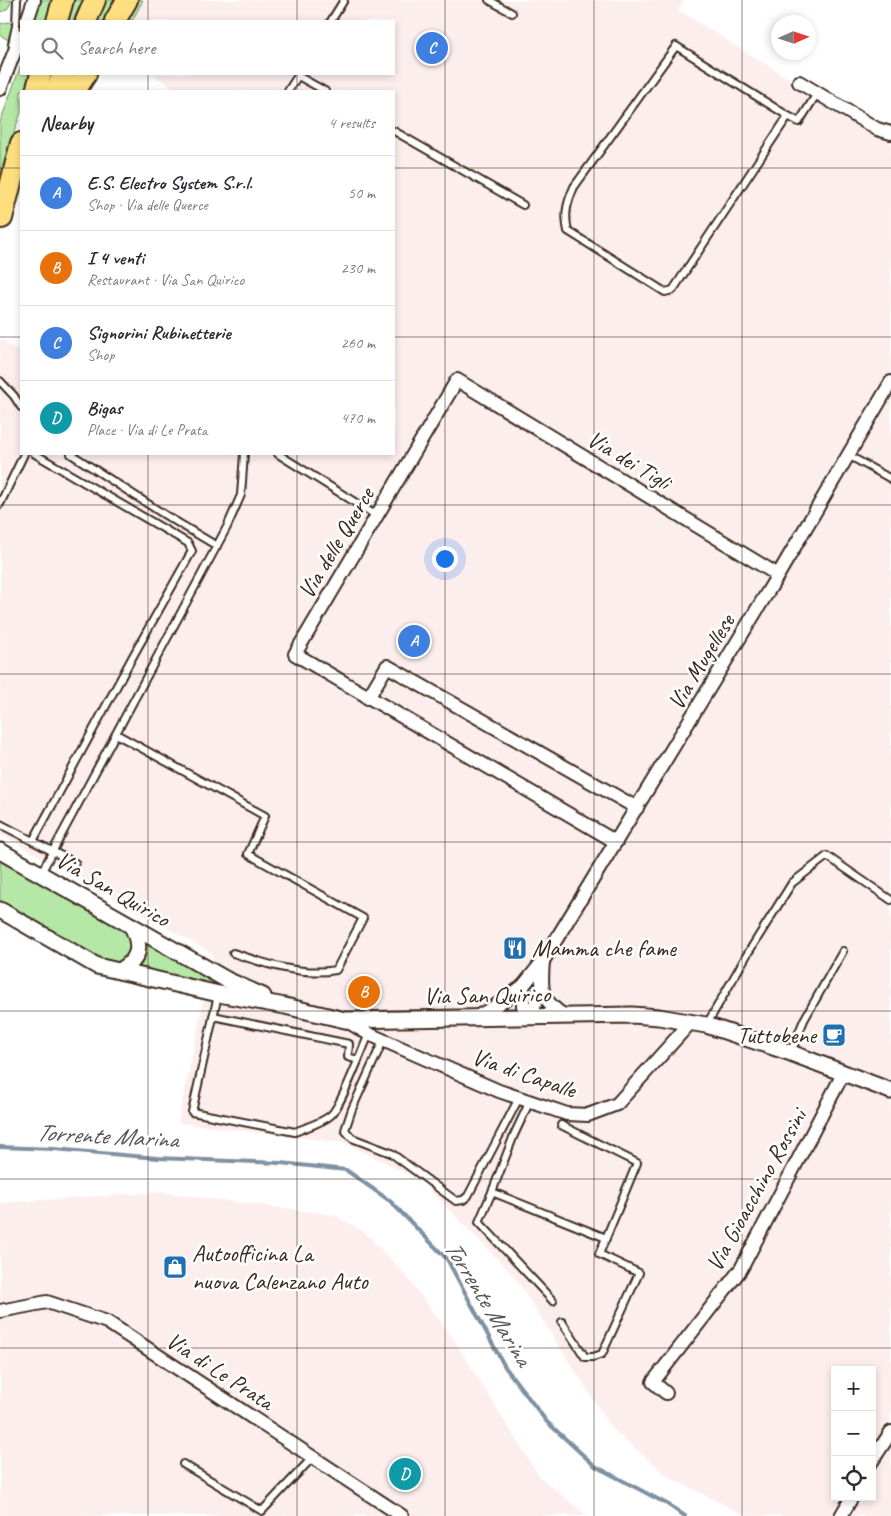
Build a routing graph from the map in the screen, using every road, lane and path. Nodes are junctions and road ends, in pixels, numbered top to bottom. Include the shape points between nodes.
1 (17, 0) edge
2 (34, 0) edge
3 (64, 0) edge
4 (95, 0) edge
5 (127, 0) edge
6 (344, 0) edge
7 (489, 0) edge
8 (512, 13) dead end
9 (27, 20) edge
10 (57, 20) edge
11 (86, 20) edge
12 (116, 20) edge
13 (332, 20) edge
14 (20, 37) edge
15 (8, 65) junction
16 (41, 75) edge
17 (63, 75) edge
18 (85, 75) edge
19 (299, 75) edge
20 (798, 82) dead end
21 (0, 89) edge
22 (36, 90) edge
23 (56, 90) edge
24 (77, 90) edge
25 (289, 90) edge
26 (323, 90) edge
27 (818, 92) junction
28 (788, 116) junction
29 (395, 132) edge
30 (891, 133) edge
31 (20, 147) edge
32 (20, 175) edge
33 (20, 187) edge
34 (523, 205) dead end
35 (1, 221) edge
36 (457, 380) joint
37 (0, 381) edge
38 (891, 382) edge
39 (20, 405) edge
40 (848, 454) junction
41 (24, 455) edge
42 (37, 455) edge
43 (73, 455) edge
44 (244, 455) edge
45 (280, 455) edge
46 (891, 479) edge
47 (0, 504) edge
48 (377, 516) junction
49 (217, 546) junction
50 (778, 576) junction
51 (368, 698) junction
52 (116, 734) junction
53 (637, 808) junction
54 (0, 824) edge
55 (33, 841) junction
56 (616, 842) junction
57 (0, 851) edge
58 (53, 851) junction
59 (75, 863) dead end
60 (40, 874) junction
61 (891, 900) edge
62 (0, 910) edge
63 (132, 926) junction
64 (843, 951) dead end
65 (233, 953) dead end
66 (543, 961) junction
67 (120, 971) junction
68 (523, 986) junction
69 (541, 989) junction
70 (219, 994) junction
71 (285, 1006) junction
72 (213, 1016) junction
73 (565, 1016) junction
74 (530, 1017) junction
75 (474, 1018) junction
76 (345, 1020) junction
77 (699, 1024) junction
78 (369, 1034) junction
79 (383, 1041) junction
80 (791, 1053) junction
81 (358, 1060) junction
82 (844, 1072) junction
83 (891, 1091) edge
84 (525, 1099) junction
85 (561, 1125) dead end
86 (492, 1192) junction
87 (606, 1238) junction
88 (552, 1302) dead end
89 (0, 1311) edge
90 (562, 1322) dead end
91 (666, 1393) dead end
92 (891, 1432) edge
93 (875, 1456) edge
94 (312, 1457) junction
95 (182, 1464) dead end
96 (850, 1501) edge
97 (402, 1516) edge
98 (841, 1516) edge

1 - 15 lane via 16,26
2 - 9 street
3 - 10 highway
4 - 11 highway
5 - 12 highway
6 - 13 lane
7 - 8 lane
14 - 15 street
15 - 21 street
16 - 22 highway
17 - 23 highway
18 - 24 highway
19 - 25 lane
19 - 26 lane
20 - 27 street
27 - 28 lane via 799,122
27 - 30 street via 877,129
28 - 28 lane via 676,46 574,187 565,216 568,231 665,292 673,290
29 - 34 lane
31 - 35 highway
32 - 35 highway
33 - 35 highway
36 - 48 street, Via delle Querce
36 - 50 street, Via dei Tigli
37 - 39 lane
38 - 40 street, Via Mugellese
40 - 46 lane
40 - 50 street, Via Mugellese
41 - 47 lane
42 - 55 lane via 188,543 192,551
43 - 49 lane
44 - 49 lane via 241,494
45 - 48 lane
48 - 51 street, Via delle Querce via 295,654
49 - 52 lane
50 - 53 street, Via Mugellese
51 - 53 street via 386,666
51 - 56 street, Via delle Querce
52 - 58 lane
52 - 65 lane via 265,816 248,854 362,918 336,970 320,973 295,971
53 - 56 street, Via Mugellese
54 - 55 lane
55 - 58 lane
56 - 66 street, Via Mugellese
57 - 60 street, Via San Quirico
58 - 59 lane
58 - 60 lane
60 - 63 street, Via San Quirico
61 - 77 lane via 826,856 792,883
62 - 67 street, Via San Quirico via 97,966
63 - 67 street via 138,937 136,957
63 - 71 street, Via San Quirico via 227,980
64 - 80 lane via 804,1020
66 - 68 street, Via Mugellese
66 - 69 street, Via Mugellese
67 - 70 street, Via San Quirico
68 - 74 street via 523,1006
68 - 75 street, Via Mugellese
69 - 73 street via 552,1008
69 - 74 street, Via Mugellese
70 - 71 street, Via San Quirico
70 - 72 lane
71 - 76 street, Via San Quirico
72 - 81 lane via 349,1044 348,1057
72 - 81 lane via 192,1112 295,1132 331,1115
73 - 74 street, Via San Quirico
73 - 77 street, Via San Quirico via 632,1015
74 - 75 street, Via San Quirico
75 - 76 street, Via San Quirico
76 - 78 street, Via di Capalle
77 - 80 street
77 - 84 street, Via di Capalle via 663,1052 617,1104 588,1115 568,1114
78 - 79 street, Via di Capalle
78 - 81 lane
79 - 84 street, Via di Capalle via 499,1092
79 - 84 lane via 345,1130 352,1138 391,1153 456,1201 468,1196
80 - 82 street
82 - 83 street
82 - 91 street, Via Gioacchino Rossini via 741,1269 653,1382
84 - 86 lane
85 - 87 lane via 637,1163
86 - 87 lane
86 - 88 lane via 479,1222
87 - 90 lane via 599,1254 639,1273 602,1354 585,1357
89 - 94 street, Via di Le Prata via 48,1302 107,1322
92 - 93 street
94 - 95 lane via 262,1511
94 - 97 street, Via di Le Prata
96 - 98 street

